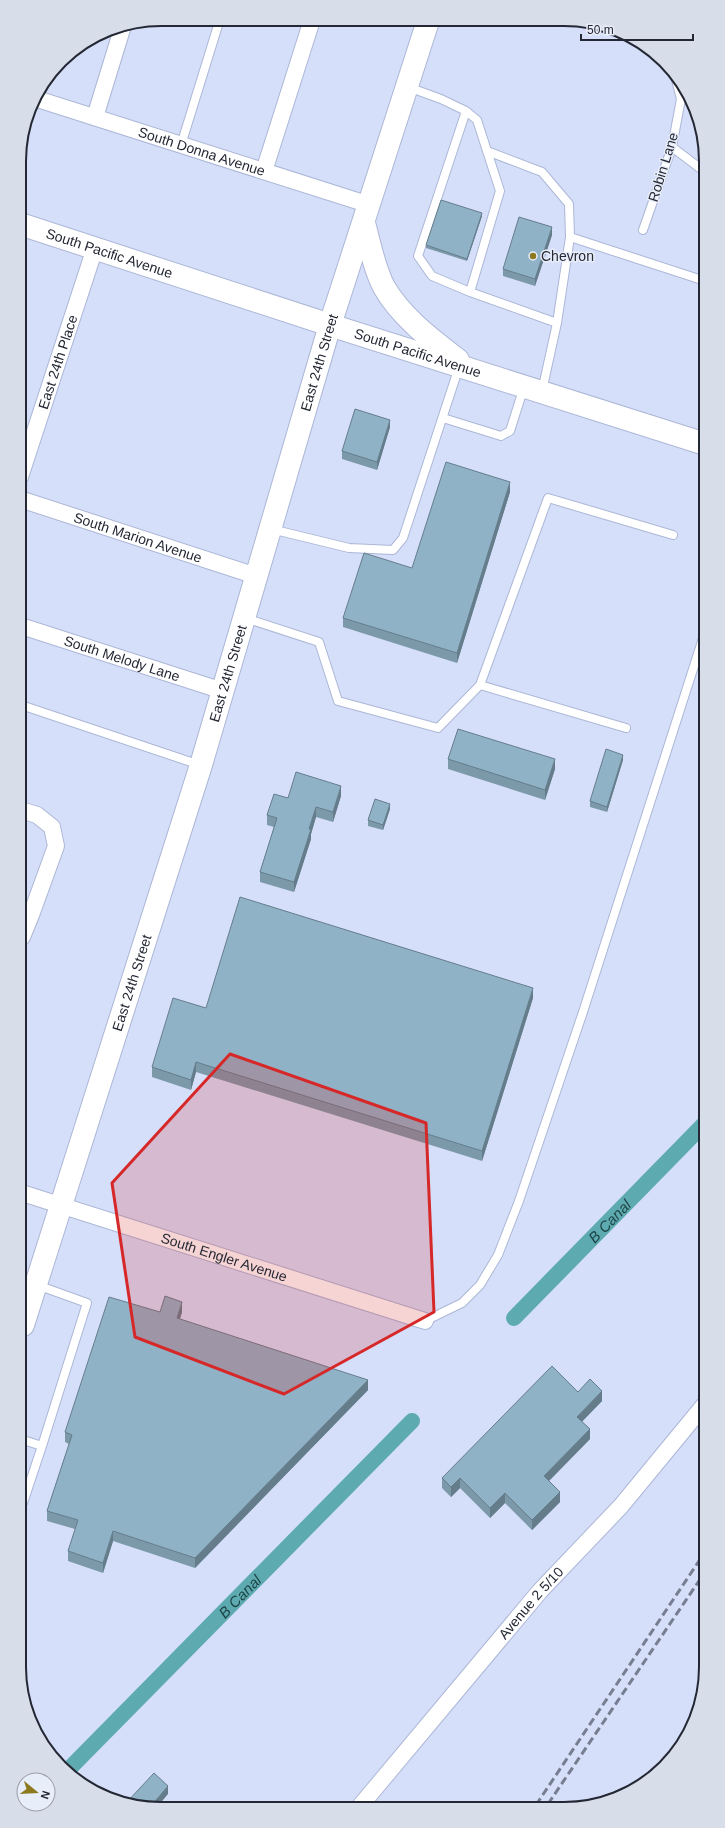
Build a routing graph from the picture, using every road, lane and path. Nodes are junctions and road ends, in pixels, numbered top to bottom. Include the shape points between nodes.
1 (218, 26) edge
2 (310, 26) edge
3 (426, 26) edge
4 (121, 32) edge
5 (407, 87) junction
6 (678, 89) edge
7 (40, 100) edge
8 (466, 111) junction
9 (95, 117) junction
10 (181, 145) junction
11 (672, 147) junction
12 (487, 151) junction
13 (699, 167) edge
14 (264, 171) junction
15 (367, 214) junction
16 (26, 226) edge
17 (643, 230) dead end
18 (570, 237) junction
19 (95, 248) junction
20 (699, 279) edge
21 (470, 292) junction
22 (557, 323) junction
23 (330, 325) junction
24 (466, 368) junction
25 (533, 389) junction
26 (443, 418) junction
27 (699, 443) edge
28 (26, 459) edge
29 (26, 501) edge
30 (270, 529) junction
31 (673, 535) dead end
32 (256, 576) junction
33 (244, 618) junction
34 (26, 628) edge
35 (699, 651) edge
36 (480, 685) junction
37 (223, 691) junction
38 (26, 707) edge
39 (626, 728) dead end
40 (201, 765) junction
41 (26, 811) edge
42 (26, 926) edge
43 (26, 1194) edge
44 (61, 1206) junction
45 (32, 1289) junction
46 (26, 1313) edge
47 (425, 1321) joint
48 (699, 1411) edge
49 (26, 1441) edge
50 (42, 1446) junction
51 (26, 1494) edge
52 (364, 1802) edge

1 - 10 lane
2 - 14 street
3 - 5 main road, East 24th Street
4 - 9 street
5 - 8 lane via 441,98
5 - 15 main road, East 24th Street
6 - 11 lane, Robin Lane via 680,99
7 - 9 street, South Donna Avenue
8 - 12 lane via 477,120
8 - 21 lane via 418,256 432,276
9 - 10 street, South Donna Avenue
10 - 14 street, South Donna Avenue
11 - 13 lane
11 - 17 lane, Robin Lane
12 - 18 lane via 542,172 569,204
12 - 21 lane via 500,191
14 - 15 street, South Donna Avenue
15 - 23 main road, East 24th Street
15 - 24 main road via 375,267 385,288 402,311 430,339
16 - 19 main road, South Pacific Avenue
18 - 20 lane
18 - 22 lane
19 - 23 main road, South Pacific Avenue
19 - 28 street, East 24th Place
21 - 22 lane
22 - 25 lane
23 - 24 main road, South Pacific Avenue
23 - 30 main road, East 24th Street
24 - 25 main road, South Pacific Avenue
24 - 26 lane
25 - 26 lane via 510,431 501,436
25 - 27 main road, South Pacific Avenue
26 - 30 lane via 403,538 393,550 349,548
29 - 32 street, South Marion Avenue
30 - 32 main road, East 24th Street
31 - 36 lane via 548,498
32 - 33 main road, East 24th Street
33 - 36 lane via 319,642 338,701 438,728
33 - 37 main road, East 24th Street
34 - 37 street, South Melody Lane
35 - 47 lane via 584,1012 498,1255 480,1285 462,1303
36 - 39 lane
37 - 40 main road, East 24th Street
38 - 40 lane
40 - 44 main road, East 24th Street
41 - 42 street via 38,815 52,826 56,846
43 - 44 street, South Engler Avenue
44 - 45 main road, East 24th Street
44 - 47 street, South Engler Avenue
45 - 46 main road, East 24th Street
45 - 50 lane via 87,1303
48 - 52 street, Avenue 2 5/10 via 621,1506 540,1591
49 - 50 lane
50 - 51 lane

